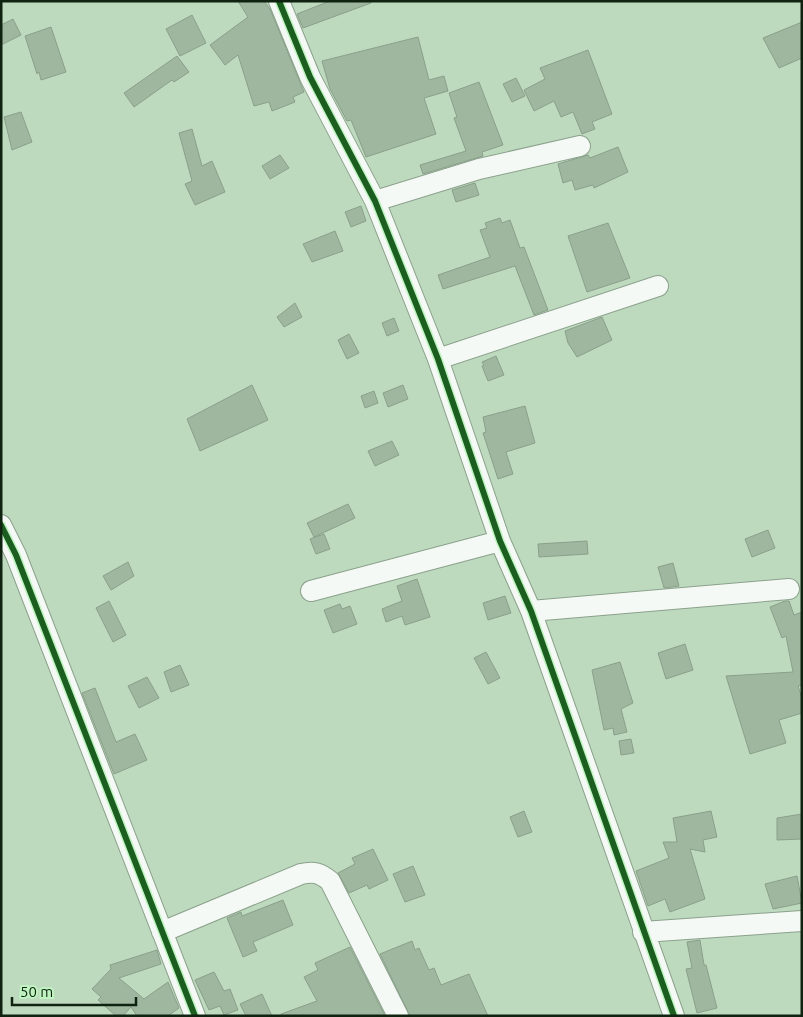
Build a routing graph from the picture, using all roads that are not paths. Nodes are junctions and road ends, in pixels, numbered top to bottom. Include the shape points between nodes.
1 (279, 1) edge
2 (580, 146) dead end
3 (376, 202) junction
4 (658, 286) dead end
5 (438, 359) junction
6 (1, 525) edge
7 (500, 541) junction
8 (789, 589) dead end
9 (311, 591) dead end
10 (531, 611) junction
11 (802, 922) edge
12 (162, 932) junction
13 (643, 932) junction
14 (194, 1016) edge
15 (398, 1016) edge
16 (674, 1016) edge

1 - 3 street via 310,77
2 - 3 street via 479,169
3 - 5 street
4 - 5 street
5 - 7 street
6 - 12 street via 20,564
7 - 9 street
7 - 10 street
8 - 10 street
10 - 13 street
11 - 13 street
12 - 14 street
12 - 15 street via 302,874 311,871 321,874 330,881
13 - 16 street

